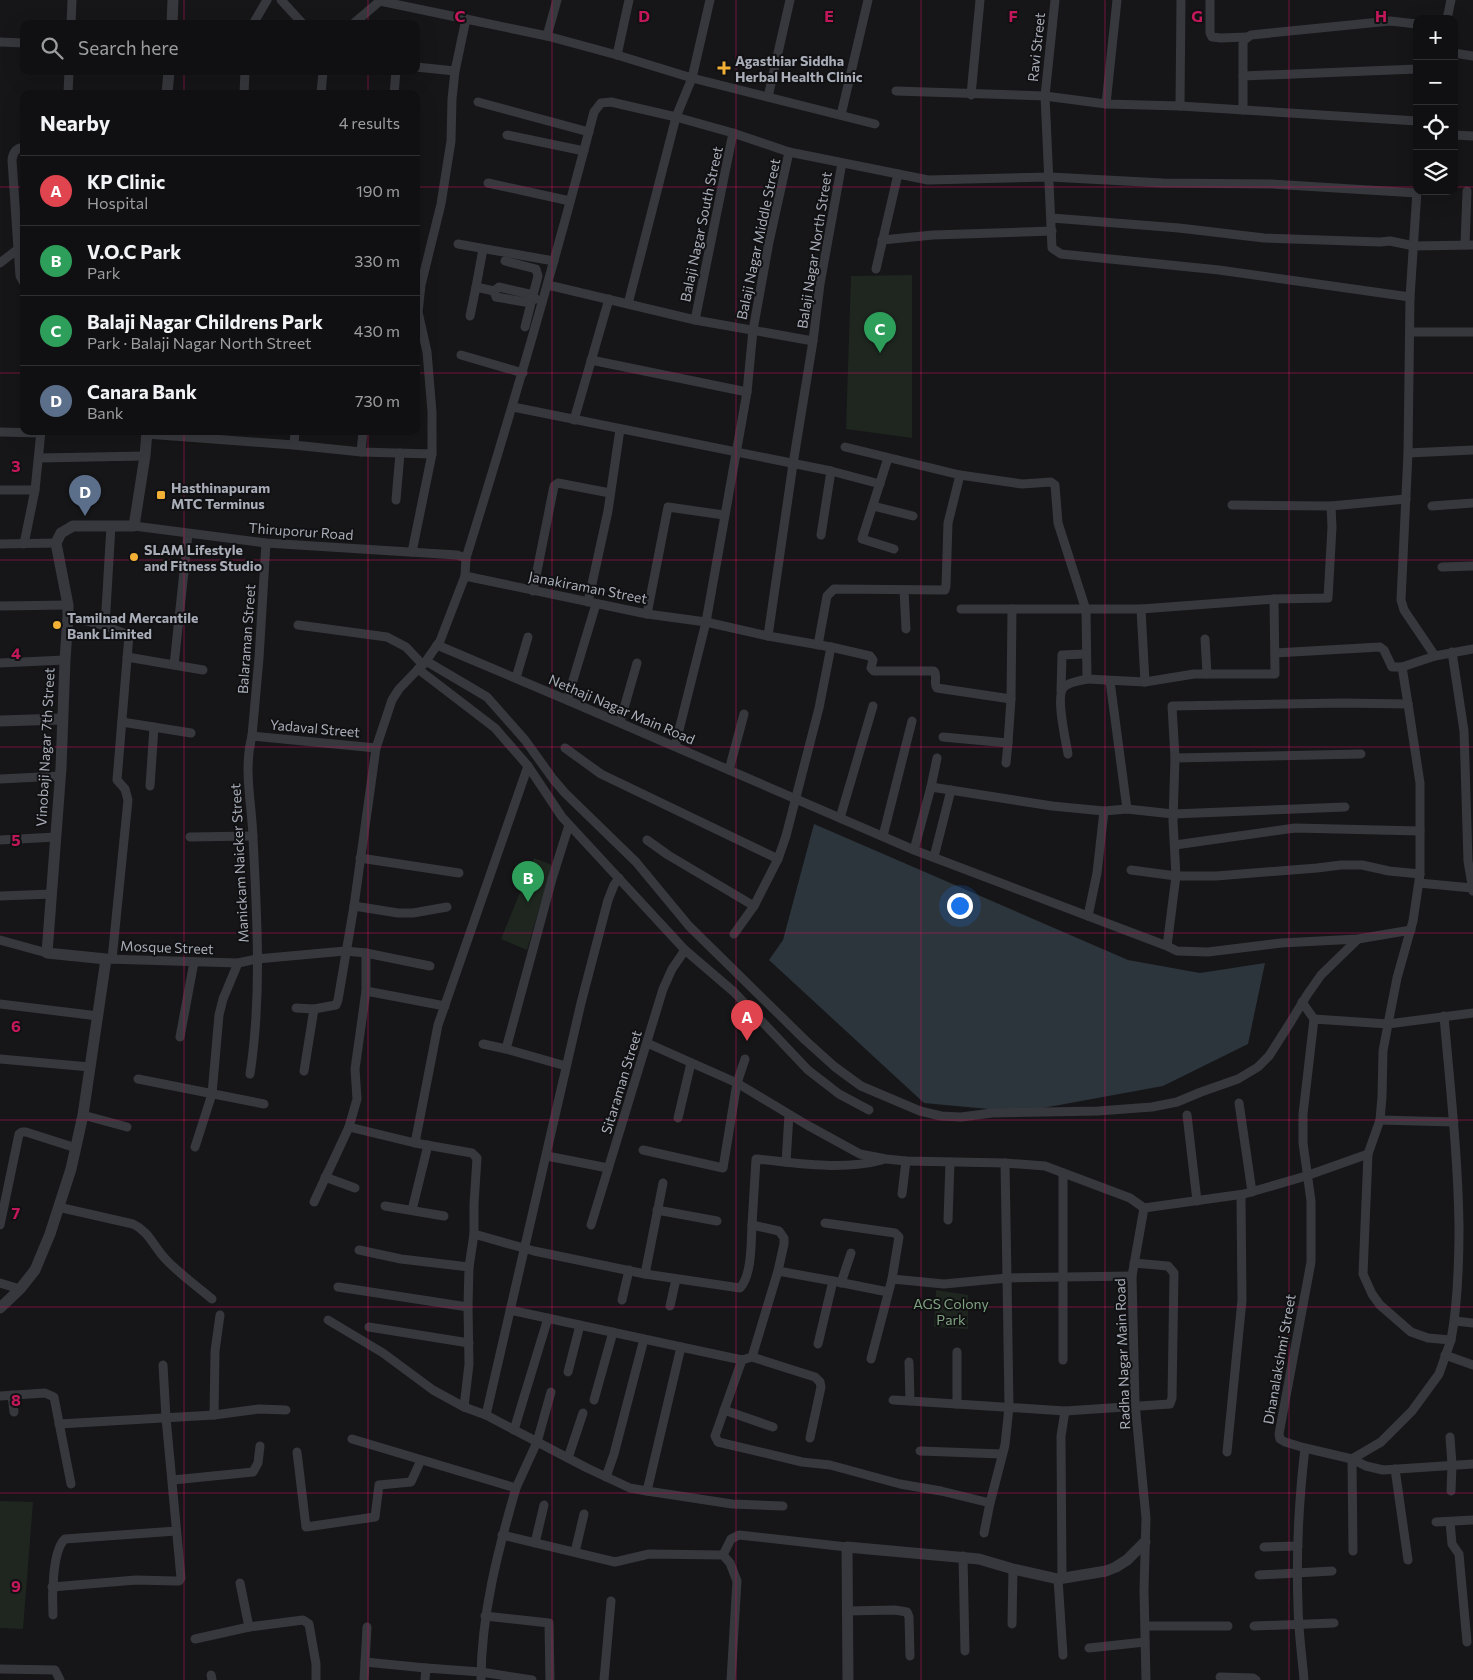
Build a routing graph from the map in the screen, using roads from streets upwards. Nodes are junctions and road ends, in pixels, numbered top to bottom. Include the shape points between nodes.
1 (72, 0) edge
2 (173, 0) edge
3 (267, 0) edge
4 (281, 0) edge
5 (557, 0) edge
6 (629, 0) edge
7 (710, 0) edge
8 (790, 0) edge
9 (868, 0) edge
10 (980, 0) edge
11 (1055, 0) edge
12 (1117, 0) edge
13 (1181, 0) edge
14 (1210, 0) edge
15 (1451, 0) edge
16 (381, 1) edge
17 (1448, 15) edge
18 (466, 19) junction
19 (71, 20) edge
20 (172, 20) edge
21 (255, 20) edge
22 (299, 20) edge
23 (358, 20) edge
24 (1413, 24) edge
25 (547, 36) junction
26 (1247, 37) junction
27 (0, 42) edge
28 (20, 43) edge
29 (1458, 54) edge
30 (617, 55) junction
31 (1473, 56) edge
32 (420, 67) edge
33 (1413, 69) edge
34 (455, 71) junction
35 (69, 75) edge
36 (169, 75) edge
37 (245, 75) edge
38 (323, 75) edge
39 (396, 75) edge
40 (1243, 76) junction
41 (692, 78) junction
42 (68, 90) edge
43 (167, 90) edge
44 (244, 90) edge
45 (321, 90) edge
46 (394, 90) edge
47 (896, 91) dead end
48 (971, 95) junction
49 (1045, 96) junction
50 (768, 97) junction
51 (478, 102) dead end
52 (1106, 104) junction
53 (1180, 106) junction
54 (1243, 110) junction
55 (840, 115) junction
56 (676, 116) junction
57 (1413, 121) edge
58 (875, 124) dead end
59 (589, 132) junction
60 (733, 133) junction
61 (1458, 135) edge
62 (507, 136) dead end
63 (1473, 136) edge
64 (20, 148) edge
65 (584, 150) junction
66 (790, 152) junction
67 (842, 163) junction
68 (898, 174) junction
69 (1050, 178) junction
70 (488, 183) dead end
71 (1467, 191) dead end
72 (1413, 192) edge
73 (1417, 195) edge
74 (570, 201) junction
75 (1052, 218) junction
76 (1052, 231) junction
77 (882, 240) junction
78 (458, 244) dead end
79 (1469, 245) edge
80 (1414, 246) junction
81 (18, 249) junction
82 (483, 249) junction
83 (505, 261) dead end
84 (554, 261) junction
85 (0, 263) edge
86 (876, 269) dead end
87 (20, 276) edge
88 (420, 281) edge
89 (548, 285) junction
90 (476, 287) junction
91 (1410, 296) junction
92 (531, 298) junction
93 (609, 299) junction
94 (543, 301) junction
95 (628, 304) junction
96 (470, 316) dead end
97 (695, 320) junction
98 (420, 321) edge
99 (525, 327) dead end
100 (753, 330) junction
101 (1410, 332) junction
102 (1473, 332) edge
103 (814, 342) junction
104 (461, 355) dead end
105 (591, 360) junction
106 (523, 373) junction
107 (747, 392) junction
108 (513, 407) junction
109 (574, 420) junction
110 (620, 429) junction
111 (0, 432) edge
112 (20, 432) edge
113 (41, 435) edge
114 (146, 435) edge
115 (196, 435) edge
116 (295, 435) edge
117 (363, 435) edge
118 (221, 436) edge
119 (294, 445) junction
120 (845, 447) dead end
121 (1473, 450) edge
122 (361, 452) junction
123 (735, 452) junction
124 (400, 453) junction
125 (1408, 453) junction
126 (432, 454) junction
127 (145, 456) junction
128 (39, 458) junction
129 (888, 458) junction
130 (793, 464) junction
131 (831, 471) junction
132 (960, 475) junction
133 (880, 484) junction
134 (0, 490) edge
135 (35, 490) junction
136 (610, 493) junction
137 (1406, 499) junction
138 (396, 500) dead end
139 (1473, 503) edge
140 (1232, 505) dead end
141 (872, 506) junction
142 (1331, 506) junction
143 (1432, 506) dead end
144 (724, 515) junction
145 (913, 516) dead end
146 (111, 526) junction
147 (134, 526) junction
148 (188, 534) junction
149 (821, 535) dead end
150 (56, 543) junction
151 (266, 543) junction
152 (0, 544) edge
153 (24, 544) junction
154 (894, 549) dead end
155 (412, 552) junction
156 (466, 558) junction
157 (1473, 566) edge
158 (1442, 567) dead end
159 (464, 576) junction
160 (904, 590) junction
161 (534, 591) junction
162 (1274, 599) junction
163 (592, 603) junction
164 (0, 606) edge
165 (961, 609) dead end
166 (1012, 609) junction
167 (1141, 609) junction
168 (68, 610) junction
169 (1086, 610) junction
170 (647, 614) junction
171 (706, 622) junction
172 (298, 625) dead end
173 (105, 626) junction
174 (906, 629) dead end
175 (768, 636) junction
176 (528, 637) dead end
177 (1205, 639) dead end
178 (818, 644) junction
179 (437, 645) junction
180 (832, 647) junction
181 (1473, 649) edge
182 (1452, 652) junction
183 (1275, 653) junction
184 (1086, 654) junction
185 (1435, 656) junction
186 (127, 657) junction
187 (65, 660) junction
188 (0, 663) edge
189 (637, 663) dead end
190 (174, 665) junction
191 (422, 665) junction
192 (1402, 666) junction
193 (203, 670) dead end
194 (1207, 674) junction
195 (516, 678) junction
196 (1086, 680) junction
197 (1110, 681) junction
198 (1145, 682) junction
199 (1061, 691) junction
200 (1011, 699) junction
201 (567, 700) junction
202 (1408, 704) junction
203 (873, 706) dead end
204 (744, 714) dead end
205 (62, 719) junction
206 (0, 721) edge
207 (912, 721) dead end
208 (122, 722) junction
209 (620, 722) junction
210 (154, 727) junction
211 (1469, 732) edge
212 (191, 733) dead end
213 (252, 736) junction
214 (943, 737) dead end
215 (1008, 743) junction
216 (675, 746) junction
217 (376, 748) junction
218 (565, 748) dead end
219 (1068, 754) dead end
220 (1361, 754) dead end
221 (937, 758) dead end
222 (1174, 758) junction
223 (1006, 763) dead end
224 (247, 765) joint
225 (528, 766) junction
226 (729, 770) junction
227 (60, 776) junction
228 (0, 779) edge
229 (150, 786) dead end
230 (931, 787) junction
231 (951, 790) junction
232 (796, 798) junction
233 (1344, 808) dead end
234 (1127, 809) junction
235 (1104, 811) junction
236 (1173, 814) junction
237 (840, 818) junction
238 (569, 825) junction
239 (1420, 831) junction
240 (253, 836) junction
241 (883, 836) junction
242 (56, 837) junction
243 (190, 837) dead end
244 (0, 840) edge
245 (647, 840) dead end
246 (1174, 845) junction
247 (914, 850) junction
248 (360, 858) junction
249 (934, 858) junction
250 (778, 860) junction
251 (1131, 870) dead end
252 (459, 873) dead end
253 (1176, 876) junction
254 (619, 878) junction
255 (1419, 878) junction
256 (1473, 890) edge
257 (52, 894) junction
258 (0, 896) edge
259 (354, 906) junction
260 (754, 906) junction
261 (447, 907) dead end
262 (1088, 916) junction
263 (1411, 930) junction
264 (734, 934) dead end
265 (1358, 938) junction
266 (0, 940) edge
267 (1166, 946) junction
268 (684, 950) junction
269 (345, 951) junction
270 (47, 953) junction
271 (366, 953) junction
272 (109, 959) junction
273 (258, 959) junction
274 (194, 962) junction
275 (238, 963) junction
276 (430, 966) dead end
277 (366, 991) junction
278 (1302, 1002) junction
279 (0, 1004) edge
280 (445, 1006) junction
281 (296, 1008) dead end
282 (314, 1009) junction
283 (1473, 1013) edge
284 (98, 1016) junction
285 (1444, 1016) junction
286 (1314, 1019) junction
287 (1388, 1024) junction
288 (180, 1037) dead end
289 (647, 1043) junction
290 (483, 1044) dead end
291 (506, 1049) junction
292 (0, 1059) edge
293 (744, 1059) dead end
294 (690, 1063) junction
295 (566, 1066) junction
296 (90, 1067) junction
297 (304, 1071) dead end
298 (250, 1074) dead end
299 (138, 1079) dead end
300 (737, 1083) junction
301 (212, 1094) junction
302 (1239, 1103) dead end
303 (264, 1104) dead end
304 (869, 1110) dead end
305 (83, 1115) junction
306 (790, 1115) junction
307 (1187, 1115) dead end
308 (678, 1118) dead end
309 (1380, 1120) junction
310 (1454, 1122) junction
311 (349, 1126) junction
312 (127, 1127) dead end
313 (415, 1143) junction
314 (428, 1145) junction
315 (195, 1147) dead end
316 (76, 1148) junction
317 (643, 1150) dead end
318 (1368, 1154) junction
319 (547, 1156) junction
320 (886, 1159) junction
321 (906, 1161) junction
322 (786, 1162) junction
323 (950, 1162) junction
324 (1006, 1163) junction
325 (608, 1168) junction
326 (1063, 1173) junction
327 (1306, 1176) junction
328 (326, 1177) junction
329 (663, 1183) dead end
330 (355, 1188) dead end
331 (1252, 1192) junction
332 (902, 1194) dead end
333 (1241, 1195) junction
334 (1197, 1201) junction
335 (314, 1202) dead end
336 (385, 1206) dead end
337 (58, 1207) junction
338 (1144, 1208) junction
339 (412, 1210) junction
340 (657, 1210) junction
341 (444, 1216) dead end
342 (948, 1220) dead end
343 (718, 1221) dead end
344 (825, 1223) dead end
345 (0, 1224) edge
346 (591, 1225) dead end
347 (752, 1225) junction
348 (474, 1234) junction
349 (524, 1248) junction
350 (359, 1250) dead end
351 (851, 1253) dead end
352 (1134, 1263) junction
353 (469, 1267) junction
354 (629, 1270) junction
355 (778, 1271) junction
356 (644, 1274) junction
357 (1132, 1276) junction
358 (1063, 1277) junction
359 (1007, 1278) junction
360 (676, 1279) junction
361 (892, 1279) junction
362 (837, 1282) junction
363 (0, 1283) edge
364 (338, 1287) dead end
365 (20, 1289) junction
366 (888, 1292) junction
367 (212, 1299) dead end
368 (622, 1300) dead end
369 (670, 1306) dead end
370 (468, 1307) junction
371 (0, 1308) edge
372 (510, 1310) junction
373 (220, 1315) dead end
374 (548, 1318) junction
375 (328, 1320) dead end
376 (1455, 1321) junction
377 (1473, 1323) edge
378 (580, 1325) junction
379 (369, 1327) dead end
380 (613, 1332) junction
381 (644, 1339) junction
382 (1451, 1340) junction
383 (469, 1343) junction
384 (818, 1344) dead end
385 (682, 1347) junction
386 (957, 1352) dead end
387 (1445, 1355) junction
388 (752, 1357) junction
389 (871, 1359) dead end
390 (742, 1360) junction
391 (1063, 1360) dead end
392 (909, 1362) dead end
393 (163, 1365) dead end
394 (1473, 1365) edge
395 (568, 1372) dead end
396 (551, 1392) dead end
397 (12, 1395) junction
398 (0, 1396) edge
399 (594, 1400) dead end
400 (893, 1400) dead end
401 (910, 1401) junction
402 (956, 1404) junction
403 (1135, 1406) junction
404 (464, 1407) junction
405 (1009, 1407) junction
406 (286, 1410) dead end
407 (724, 1410) junction
408 (1065, 1411) junction
409 (14, 1412) dead end
410 (583, 1413) dead end
411 (486, 1415) junction
412 (214, 1416) junction
413 (166, 1418) junction
414 (59, 1424) junction
415 (773, 1427) dead end
416 (514, 1430) junction
417 (1450, 1436) dead end
418 (810, 1438) dead end
419 (352, 1440) dead end
420 (537, 1442) junction
421 (260, 1446) dead end
422 (1305, 1448) junction
423 (920, 1451) dead end
424 (296, 1452) dead end
425 (1227, 1452) dead end
426 (1002, 1454) junction
427 (568, 1458) junction
428 (1352, 1459) junction
429 (421, 1460) junction
430 (1473, 1464) edge
431 (1452, 1465) junction
432 (1395, 1470) junction
433 (606, 1477) junction
434 (173, 1480) junction
435 (71, 1484) dead end
436 (516, 1488) junction
437 (1452, 1491) dead end
438 (646, 1492) junction
439 (990, 1503) junction
440 (544, 1505) dead end
441 (784, 1506) dead end
442 (584, 1514) dead end
443 (1473, 1520) edge
444 (1436, 1522) dead end
445 (1450, 1522) junction
446 (176, 1531) junction
447 (984, 1534) dead end
448 (502, 1535) junction
449 (1145, 1542) junction
450 (535, 1543) junction
451 (1264, 1546) dead end
452 (1298, 1546) junction
453 (847, 1547) junction
454 (1353, 1551) dead end
455 (575, 1552) junction
456 (723, 1555) junction
457 (963, 1556) junction
458 (1408, 1560) dead end
459 (1013, 1569) junction
460 (1332, 1571) dead end
461 (1298, 1574) junction
462 (1259, 1575) dead end
463 (1060, 1579) junction
464 (240, 1583) dead end
465 (52, 1587) junction
466 (611, 1601) dead end
467 (847, 1611) junction
468 (53, 1615) dead end
469 (485, 1616) junction
470 (1334, 1623) dead end
471 (1012, 1624) dead end
472 (1299, 1625) junction
473 (1145, 1626) junction
474 (1228, 1626) dead end
475 (1254, 1626) dead end
476 (249, 1627) junction
477 (367, 1627) dead end
478 (195, 1638) dead end
479 (1145, 1642) junction
480 (1467, 1642) dead end
481 (1089, 1648) dead end
482 (965, 1651) dead end
483 (1063, 1655) dead end
484 (910, 1656) dead end
485 (365, 1662) junction
486 (426, 1668) junction
487 (0, 1669) edge
488 (480, 1676) edge
489 (1220, 1677) dead end
490 (60, 1680) edge
491 (316, 1680) edge
492 (364, 1680) edge
493 (425, 1680) edge
494 (532, 1680) edge
495 (550, 1680) edge
496 (604, 1680) edge
497 (731, 1680) edge
498 (848, 1680) edge
499 (1146, 1680) edge
500 (1256, 1680) edge
501 (1304, 1680) edge

1 - 19 street
2 - 20 street
3 - 21 street
4 - 22 street
5 - 25 street
6 - 30 street
7 - 41 street
8 - 50 street
9 - 55 street
10 - 48 street
11 - 49 street, Ravi Street
12 - 52 street
13 - 53 street
14 - 26 street via 1212,37
15 - 17 street
16 - 18 street
16 - 23 street
18 - 25 street
18 - 34 street
24 - 26 street via 1390,21
25 - 30 street
26 - 40 street via 1243,44
27 - 28 street
29 - 31 street
30 - 41 street
32 - 34 street
33 - 40 street
34 - 88 street via 451,141 441,204
35 - 42 street
36 - 43 street
37 - 44 street
38 - 45 street
39 - 46 street
40 - 54 street
41 - 50 street
41 - 56 street
47 - 48 street
48 - 49 street
49 - 52 street
49 - 69 street, Ravi Street
50 - 55 street
51 - 59 street
52 - 53 street
53 - 54 street
54 - 57 street
55 - 58 street
56 - 59 street via 611,102 601,103 594,112
56 - 60 street
56 - 95 street
59 - 65 street
60 - 66 street
60 - 97 street, Balaji Nagar South Street
61 - 63 street
62 - 65 street
64 - 81 street via 13,154 12,160
65 - 74 street
66 - 67 street
66 - 100 street, Balaji Nagar Middle Street via 768,242
67 - 68 street
67 - 103 street, Balaji Nagar North Street via 820,284
68 - 69 street via 928,180
68 - 77 street
69 - 72 street
69 - 75 street, Ravi Street
70 - 74 street
71 - 79 street
73 - 80 street
74 - 84 street
75 - 76 street, Ravi Street
75 - 80 street via 1264,238 1390,241
76 - 77 street
76 - 91 street, Ravi Street via 1052,248 1061,254 1220,270
77 - 86 street
78 - 82 street
79 - 80 street
80 - 91 street
81 - 85 street
81 - 87 street
82 - 84 street
82 - 90 street
83 - 92 street via 536,269 538,276
84 - 89 street
89 - 93 street
89 - 94 street
90 - 92 street via 494,291 499,287 527,293
90 - 96 street
91 - 101 street
92 - 94 street
92 - 99 street
93 - 95 street
93 - 105 street
94 - 106 street
95 - 97 street
97 - 100 street
98 - 126 street via 427,352
100 - 103 street
100 - 107 street, Balaji Nagar Middle Street
101 - 102 street
101 - 125 street
103 - 130 street, Balaji Nagar North Street
104 - 106 street
105 - 107 street
105 - 109 street
106 - 108 street
107 - 123 street, Balaji Nagar Middle Street
108 - 109 street
108 - 156 street
109 - 110 street
110 - 123 street
110 - 136 street
111 - 112 street
113 - 128 street
114 - 127 street
115 - 118 street
116 - 119 street
117 - 122 street
118 - 119 street
119 - 122 street
120 - 129 street
121 - 125 street
122 - 124 street
123 - 130 street
123 - 144 street, Balaji Nagar Middle Street
124 - 126 street
124 - 138 street
125 - 137 street
126 - 155 street
127 - 128 street
127 - 147 street
128 - 135 street
129 - 132 street
129 - 133 street
130 - 131 street
130 - 175 street, Balaji Nagar North Street
131 - 133 street
131 - 149 street
132 - 160 street via 948,523 946,588 940,591
132 - 169 street via 1022,484 1051,482 1055,485 1058,523
133 - 141 street
134 - 135 street
135 - 153 street
136 - 161 street via 558,483 553,489
136 - 163 street
137 - 142 street
137 - 185 street via 1401,600 1404,610
139 - 143 street
140 - 142 street
141 - 145 street
141 - 154 street via 862,539
142 - 162 street via 1328,598
144 - 170 street via 668,507
144 - 171 street, Balaji Nagar Middle Street
146 - 147 street
146 - 150 street via 73,526 61,533
146 - 173 street
147 - 148 street, Thiruporur Road
148 - 151 street, Thiruporur Road
148 - 190 street
150 - 153 street
150 - 168 street, Vinobaji Nagar 7th Street
151 - 155 street, Thiruporur Road
151 - 213 street, Balaraman Street
152 - 153 street
155 - 156 street, Thiruporur Road
156 - 159 street
157 - 158 street
159 - 161 street, Janakiraman Street
159 - 179 street
160 - 174 street
160 - 178 street via 838,588 830,591
161 - 163 street, Janakiraman Street
162 - 167 street
162 - 183 street
163 - 170 street, Janakiraman Street
163 - 201 street
164 - 168 street
165 - 166 street
166 - 169 street
166 - 200 street
167 - 169 street
167 - 198 street
168 - 173 street
168 - 187 street, Vinobaji Nagar 7th Street
169 - 184 street
170 - 171 street, Janakiraman Street
171 - 175 street, Janakiraman Street
171 - 216 street, Balaji Nagar Middle Street
172 - 191 street via 387,637 406,647
173 - 186 street via 129,635
175 - 178 street, Janakiraman Street
176 - 195 street
177 - 194 street
178 - 180 street, Janakiraman Street
179 - 191 street
179 - 195 street, Nethaji Nagar Main Road
180 - 200 street, Janakiraman Street via 872,658 871,668 874,671 934,671 939,689
180 - 232 street
181 - 182 street
182 - 185 street
182 - 211 street
183 - 192 street via 1380,647 1392,668
183 - 194 street via 1276,671 1273,674
184 - 196 street
184 - 199 street via 1062,655
185 - 192 street
186 - 190 street
186 - 208 street
187 - 188 street
187 - 205 street, Vinobaji Nagar 7th Street
189 - 209 street
190 - 193 street
191 - 217 street via 398,689
191 - 225 street via 494,728
191 - 278 street via 487,697 525,740 553,779 636,862 690,926 835,1067 861,1086 920,1110 961,1117 992,1113 1098,1111 1177,1102 1238,1079 1258,1067
192 - 202 street
194 - 198 street
195 - 201 street, Nethaji Nagar Main Road
196 - 197 street
196 - 199 street via 1064,686
197 - 198 street
197 - 234 street
199 - 219 street
200 - 215 street
201 - 209 street, Nethaji Nagar Main Road
202 - 222 street via 1172,706
202 - 239 street via 1420,783
203 - 237 street
204 - 226 street
205 - 206 street
205 - 227 street, Vinobaji Nagar 7th Street
207 - 241 street
208 - 210 street
208 - 272 street via 117,780 125,789 128,800
209 - 216 street, Nethaji Nagar Main Road
210 - 212 street
210 - 229 street
211 - 256 street via 1468,861
213 - 217 street, Yadaval Street
213 - 224 street, Yadaval Street
214 - 215 street
215 - 223 street
216 - 226 street, Nethaji Nagar Main Road
217 - 248 street
218 - 250 street via 601,774
220 - 222 street
221 - 230 street
222 - 236 street
224 - 240 street, Manickam Naicker Street
225 - 238 street
225 - 280 street
226 - 232 street, Nethaji Nagar Main Road
227 - 228 street
227 - 242 street, Vinobaji Nagar 7th Street
230 - 231 street
230 - 247 street
231 - 235 street
231 - 249 street
232 - 237 street, Nethaji Nagar Main Road
232 - 250 street
233 - 236 street
234 - 235 street
234 - 236 street
235 - 262 street
236 - 246 street
237 - 241 street, Nethaji Nagar Main Road
238 - 254 street
238 - 291 street
239 - 246 street via 1295,828
239 - 255 street
240 - 243 street
240 - 273 street, Manickam Naicker Street
241 - 247 street, Nethaji Nagar Main Road
242 - 244 street
242 - 257 street, Vinobaji Nagar 7th Street
245 - 260 street
246 - 253 street
247 - 249 street, Nethaji Nagar Main Road
248 - 252 street
248 - 259 street
249 - 262 street, Nethaji Nagar Main Road
250 - 260 street
251 - 253 street
253 - 255 street via 1362,865
253 - 267 street
254 - 268 street
254 - 295 street via 608,900
255 - 256 street
255 - 263 street
257 - 258 street
257 - 270 street, Vinobaji Nagar 7th Street
259 - 261 street via 398,913
259 - 269 street
260 - 264 street
262 - 267 street, Nethaji Nagar Main Road
263 - 265 street, Nethaji Nagar Main Road
263 - 287 street
265 - 267 street, Nethaji Nagar Main Road via 1208,952 1177,952
265 - 278 street via 1321,975
266 - 270 street
268 - 289 street, Sitaraman Street via 665,984
268 - 304 street via 734,992 808,1070 839,1094
269 - 271 street, Mosque Street
269 - 273 street, Mosque Street
269 - 282 street via 336,1005
270 - 272 street
271 - 276 street, Mosque Street
271 - 277 street
272 - 274 street, Mosque Street
272 - 284 street
273 - 275 street, Mosque Street
273 - 298 street, Manickam Naicker Street via 257,1018
274 - 275 street, Mosque Street
274 - 288 street
275 - 301 street via 219,1015
277 - 280 street
277 - 311 street via 355,1069 357,1099
278 - 286 street
279 - 284 street
280 - 313 street via 438,1026
281 - 282 street
282 - 297 street
283 - 285 street
284 - 296 street
285 - 287 street
285 - 310 street
286 - 287 street
286 - 327 street, Dhanalakshmi Street via 1303,1114
287 - 309 street via 1383,1051
289 - 294 street
289 - 325 street, Sitaraman Street
290 - 291 street
291 - 295 street
292 - 296 street
293 - 300 street
294 - 300 street
294 - 308 street
295 - 319 street
296 - 305 street
299 - 301 street
300 - 306 street
300 - 317 street via 723,1168
301 - 303 street
301 - 315 street
302 - 331 street
305 - 312 street
305 - 316 street
306 - 320 street via 860,1154
306 - 322 street
307 - 334 street
309 - 310 street
309 - 318 street
310 - 376 street via 1459,1255
311 - 313 street
311 - 328 street
313 - 314 street
314 - 339 street
314 - 348 street via 472,1152 477,1158
316 - 337 street
316 - 345 street via 26,1132 19,1134
318 - 327 street
318 - 382 street via 1363,1274 1380,1306 1411,1332 1428,1338
319 - 325 street
319 - 349 street
320 - 321 street
320 - 322 street via 866,1165 843,1166
321 - 323 street
321 - 332 street
322 - 347 street via 756,1159
323 - 324 street
323 - 342 street
324 - 326 street via 1044,1166
324 - 359 street
325 - 346 street, Sitaraman Street
326 - 338 street via 1130,1198
326 - 358 street
327 - 331 street
327 - 422 street, Dhanalakshmi Street via 1310,1201 1311,1262 1279,1434 1285,1442
328 - 330 street
328 - 335 street
329 - 340 street
331 - 333 street
333 - 334 street
333 - 425 street via 1242,1300
334 - 338 street
336 - 339 street
337 - 365 street via 35,1270
337 - 367 street via 141,1228 162,1256
338 - 352 street, Radha Nagar Main Road
339 - 341 street
340 - 343 street
340 - 356 street
344 - 361 street via 895,1233 898,1244
347 - 355 street via 782,1234 784,1244
347 - 360 street via 747,1273 740,1288
348 - 349 street
348 - 353 street
349 - 354 street
349 - 372 street
350 - 353 street
351 - 362 street
352 - 357 street, Radha Nagar Main Road
352 - 403 street via 1168,1266 1174,1273 1171,1401 1165,1405
353 - 370 street
354 - 356 street
354 - 368 street
355 - 362 street
355 - 388 street
356 - 360 street
357 - 358 street
357 - 403 street, Radha Nagar Main Road
358 - 359 street
358 - 391 street
359 - 361 street via 944,1284
359 - 405 street
360 - 369 street
361 - 366 street
362 - 366 street
362 - 384 street
363 - 365 street
364 - 370 street
365 - 371 street
366 - 389 street
370 - 383 street
372 - 374 street
372 - 411 street
373 - 412 street via 215,1350
374 - 378 street
374 - 416 street
375 - 404 street
376 - 377 street
376 - 382 street
378 - 380 street
378 - 395 street
379 - 383 street
380 - 381 street
380 - 399 street
381 - 385 street
381 - 433 street
382 - 387 street
383 - 404 street
385 - 390 street
385 - 438 street
386 - 402 street
387 - 394 street
387 - 428 street via 1439,1374 1412,1411 1381,1442
388 - 390 street
388 - 418 street via 815,1377 820,1382
390 - 407 street
392 - 401 street
393 - 413 street
396 - 420 street
397 - 398 street
397 - 409 street
397 - 414 street via 45,1393 54,1397
400 - 401 street
401 - 402 street
402 - 405 street
403 - 408 street
403 - 449 street, Radha Nagar Main Road via 1146,1518
404 - 411 street
405 - 408 street
405 - 426 street
406 - 412 street via 259,1409
407 - 415 street
407 - 439 street via 715,1436 718,1442
408 - 463 street via 1061,1436
410 - 427 street
411 - 416 street
412 - 413 street
413 - 414 street
413 - 434 street
414 - 435 street
416 - 420 street
417 - 431 street
419 - 429 street
420 - 427 street
420 - 436 street
421 - 434 street via 254,1472
422 - 428 street, Dhanalakshmi Street
422 - 452 street
423 - 426 street
424 - 429 street via 306,1527 375,1518 379,1485 411,1482
426 - 439 street
427 - 433 street
428 - 432 street, Dhanalakshmi Street via 1374,1469
428 - 454 street
429 - 436 street
430 - 431 street, Dhanalakshmi Street
431 - 432 street, Dhanalakshmi Street
431 - 437 street
432 - 458 street
433 - 438 street
434 - 446 street
436 - 448 street
438 - 441 street via 732,1504
439 - 447 street
440 - 450 street
442 - 455 street
443 - 445 street
444 - 445 street
445 - 480 street via 1452,1544 1460,1554
446 - 465 street via 65,1539 59,1544
446 - 465 street via 182,1575 179,1581 136,1580
448 - 450 street
448 - 469 street
449 - 463 street via 1116,1567
449 - 473 street, Radha Nagar Main Road
450 - 455 street
451 - 452 street
452 - 461 street
453 - 456 street via 739,1535 731,1539
453 - 457 street
453 - 467 street
455 - 456 street via 615,1562 649,1554
456 - 497 street via 737,1581
457 - 459 street
457 - 482 street
459 - 463 street
459 - 471 street
460 - 461 street
461 - 462 street
461 - 472 street
463 - 483 street
464 - 476 street
465 - 468 street
466 - 496 street
467 - 484 street via 907,1612
467 - 498 street
469 - 488 street
469 - 495 street via 549,1623
470 - 472 street
472 - 475 street
472 - 501 street
473 - 474 street
473 - 479 street, Radha Nagar Main Road
476 - 478 street
476 - 491 street via 300,1619 306,1621 316,1664
477 - 485 street
479 - 481 street
479 - 499 street, Radha Nagar Main Road
485 - 486 street
485 - 492 street
486 - 488 street
486 - 493 street
487 - 490 street via 55,1670
488 - 494 street
489 - 500 street

